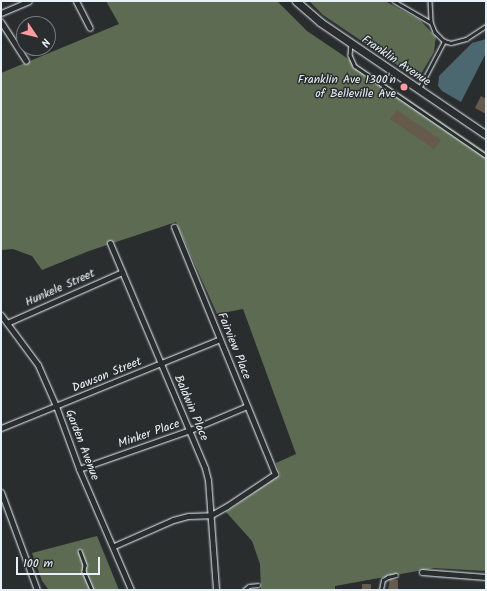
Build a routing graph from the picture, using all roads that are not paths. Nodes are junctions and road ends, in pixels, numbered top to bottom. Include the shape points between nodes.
1 (29, 1) edge
2 (76, 1) edge
3 (296, 1) edge
4 (394, 1) edge
5 (430, 1) edge
6 (1, 13) edge
7 (1, 22) edge
8 (431, 22) junction
9 (486, 26) edge
10 (90, 28) dead end
11 (444, 41) junction
12 (351, 44) junction
13 (26, 60) dead end
14 (418, 90) junction
15 (486, 135) edge
16 (486, 156) edge
17 (174, 227) dead end
18 (110, 243) dead end
19 (122, 272) junction
20 (1, 315) edge
21 (7, 323) junction
22 (220, 339) junction
23 (162, 364) junction
24 (56, 406) junction
25 (247, 406) junction
26 (1, 428) edge
27 (190, 430) junction
28 (79, 469) junction
29 (1, 492) edge
30 (211, 515) junction
31 (114, 546) junction
32 (80, 551) dead end
33 (422, 572) dead end
34 (396, 575) dead end
35 (486, 577) edge
36 (258, 585) dead end
37 (37, 590) edge
38 (92, 590) edge
39 (131, 590) edge
40 (216, 590) edge
41 (244, 590) edge
42 (381, 590) edge

1 - 6 street
2 - 10 street
3 - 12 main road, Franklin Avenue
4 - 8 lane
5 - 8 lane
7 - 13 street
8 - 11 lane via 435,32
9 - 11 lane via 466,39 451,43
11 - 14 lane
12 - 14 main road, Franklin Avenue
12 - 16 lane via 350,55 355,66
14 - 15 main road, Franklin Avenue
17 - 22 street, Fairview Place
18 - 19 street, Baldwin Place
19 - 21 street, Hunkele Street
19 - 23 street, Baldwin Place
20 - 21 street, Garden Avenue
21 - 24 street, Garden Avenue via 38,364
22 - 23 street, Dawson Street
22 - 25 street, Fairview Place
23 - 24 street, Dawson Street
23 - 27 street, Baldwin Place
24 - 26 street, Dawson Street
24 - 28 street, Garden Avenue
25 - 27 street, Minker Place
25 - 30 street, Fairview Place via 275,474
27 - 28 street, Minker Place
27 - 30 street, Baldwin Place via 207,475
28 - 31 street, Garden Avenue
29 - 37 street
30 - 31 street via 188,516 173,520
30 - 40 street, Baldwin Place
31 - 39 street, Garden Avenue
32 - 38 lane via 85,565 84,571
33 - 35 street
34 - 42 lane via 383,580
36 - 41 lane via 249,586

